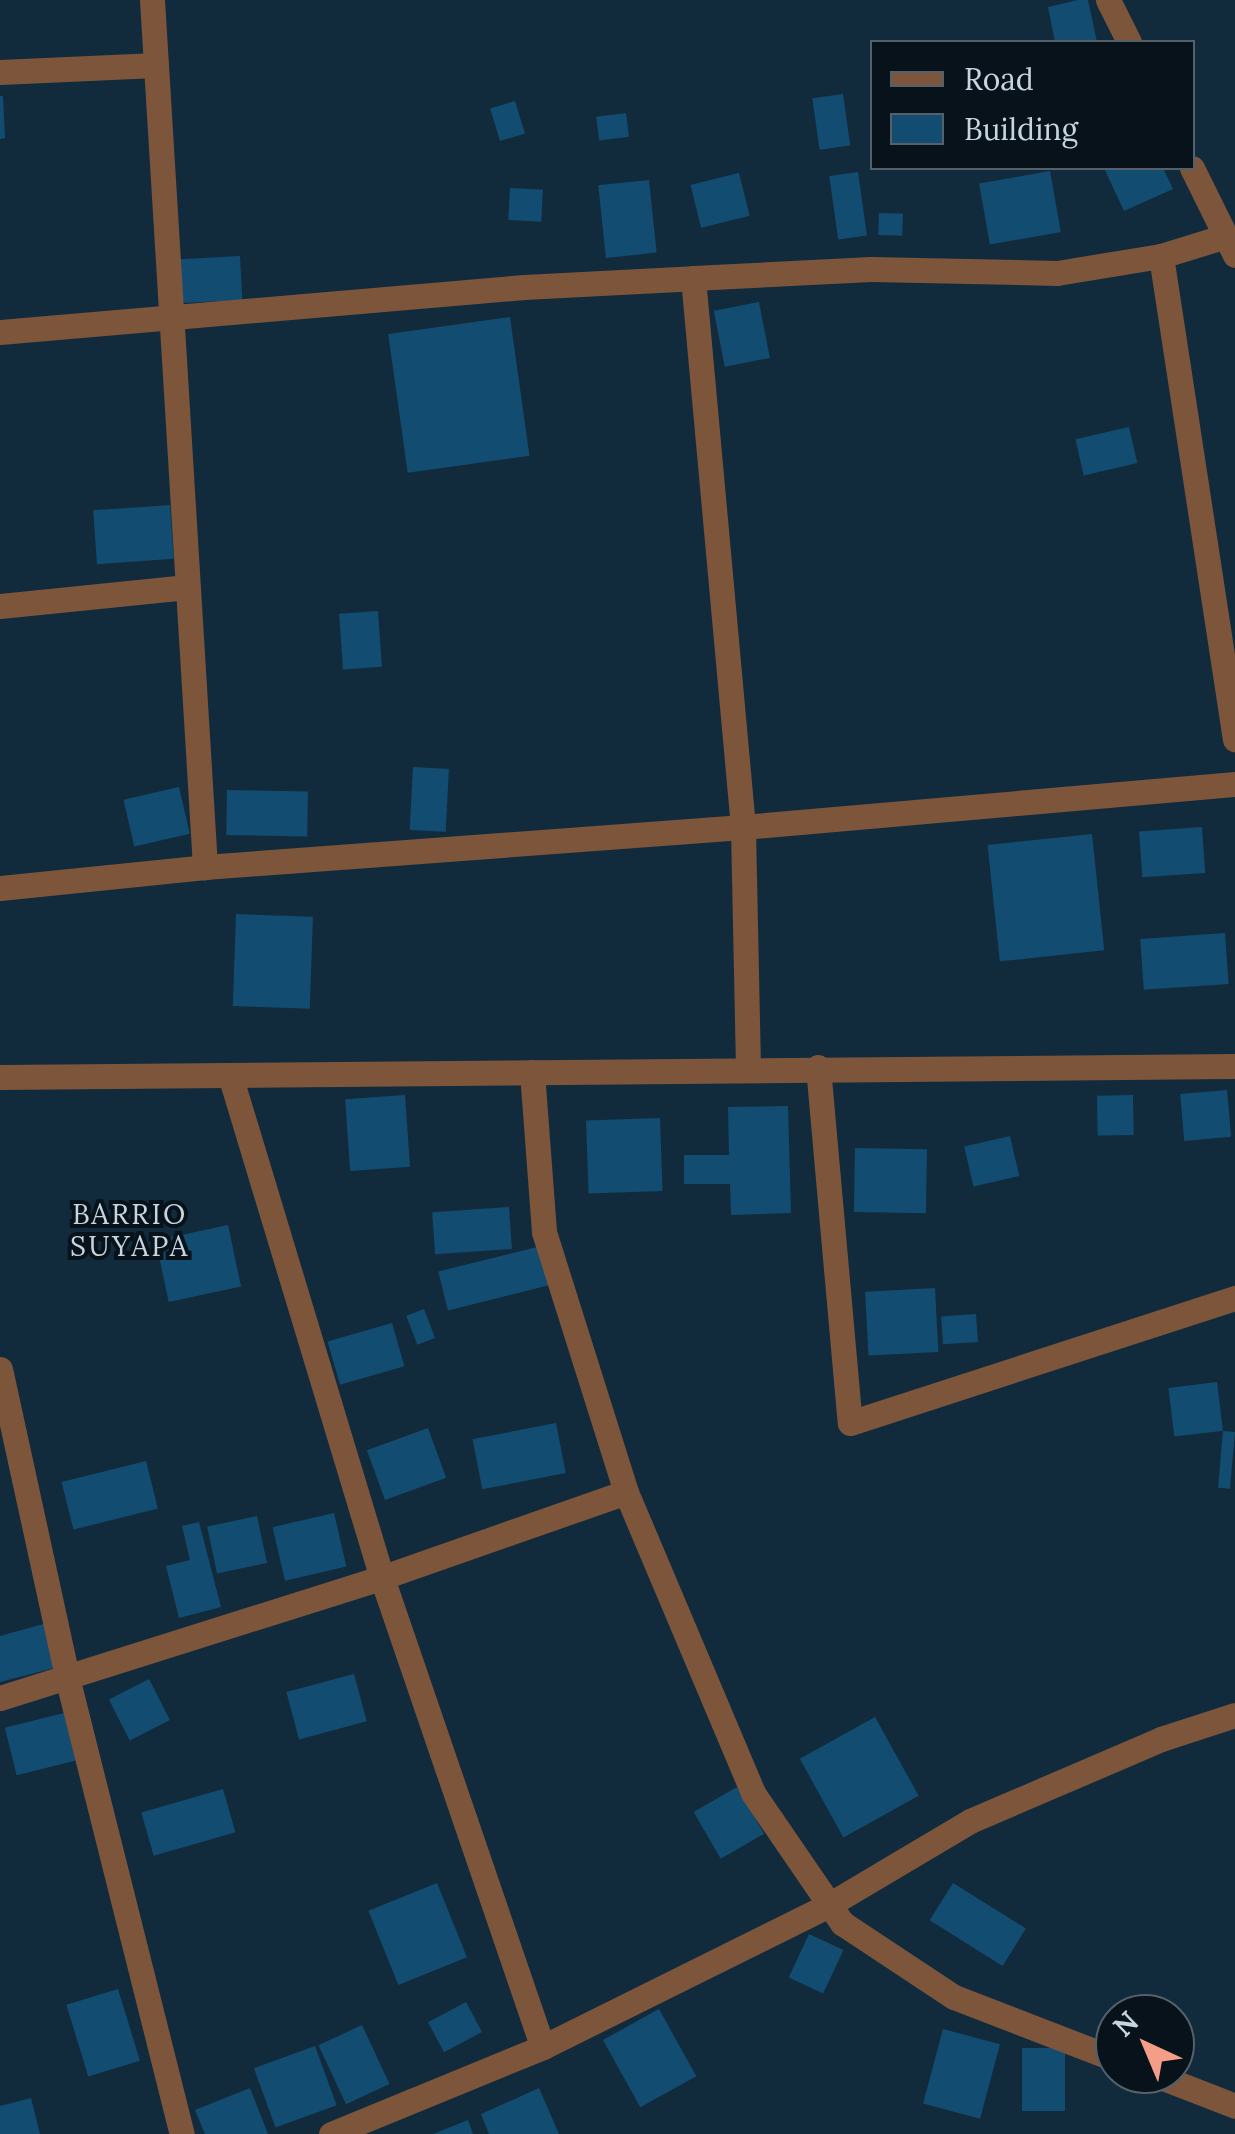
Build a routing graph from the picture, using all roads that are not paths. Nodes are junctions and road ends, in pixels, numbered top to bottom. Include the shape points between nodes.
1 (152, 0) edge
2 (1108, 0) edge
3 (1128, 40) edge
4 (156, 65) junction
5 (0, 72) edge
6 (1193, 170) edge
7 (1230, 245) edge
8 (1161, 256) junction
9 (693, 278) junction
10 (171, 316) junction
11 (0, 332) edge
12 (188, 587) junction
13 (0, 606) edge
14 (1235, 738) edge
15 (1235, 784) edge
16 (744, 827) junction
17 (205, 867) junction
18 (0, 888) edge
19 (1235, 1066) edge
20 (818, 1067) junction
21 (748, 1068) junction
22 (532, 1072) junction
23 (230, 1075) junction
24 (0, 1077) edge
25 (1235, 1298) edge
26 (0, 1369) edge
27 (626, 1492) junction
28 (382, 1578) junction
29 (67, 1676) junction
30 (0, 1698) edge
31 (1235, 1715) edge
32 (827, 1906) junction
33 (543, 2047) junction
34 (1095, 2051) edge
35 (1195, 2090) edge
36 (1235, 2106) edge
37 (182, 2134) edge
38 (331, 2134) edge

1 - 4 street
2 - 3 street
4 - 5 street
4 - 10 street
6 - 7 street
7 - 8 street
8 - 9 street via 1057,273 871,268
8 - 14 street
9 - 10 street
9 - 16 street
10 - 11 street
10 - 12 street
12 - 13 street
12 - 17 street
15 - 16 street
16 - 17 street
16 - 21 street
17 - 18 street
19 - 20 street
20 - 21 street
20 - 25 street via 850,1423
21 - 22 street
22 - 23 street
22 - 27 street via 544,1232
23 - 24 street
23 - 28 street
26 - 29 street
27 - 28 street
27 - 32 street via 753,1793
28 - 29 street
28 - 33 street
29 - 30 street
29 - 37 street
31 - 32 street via 1161,1739 970,1821
32 - 33 street
32 - 34 street via 842,1923 954,1996
33 - 38 street
35 - 36 street

